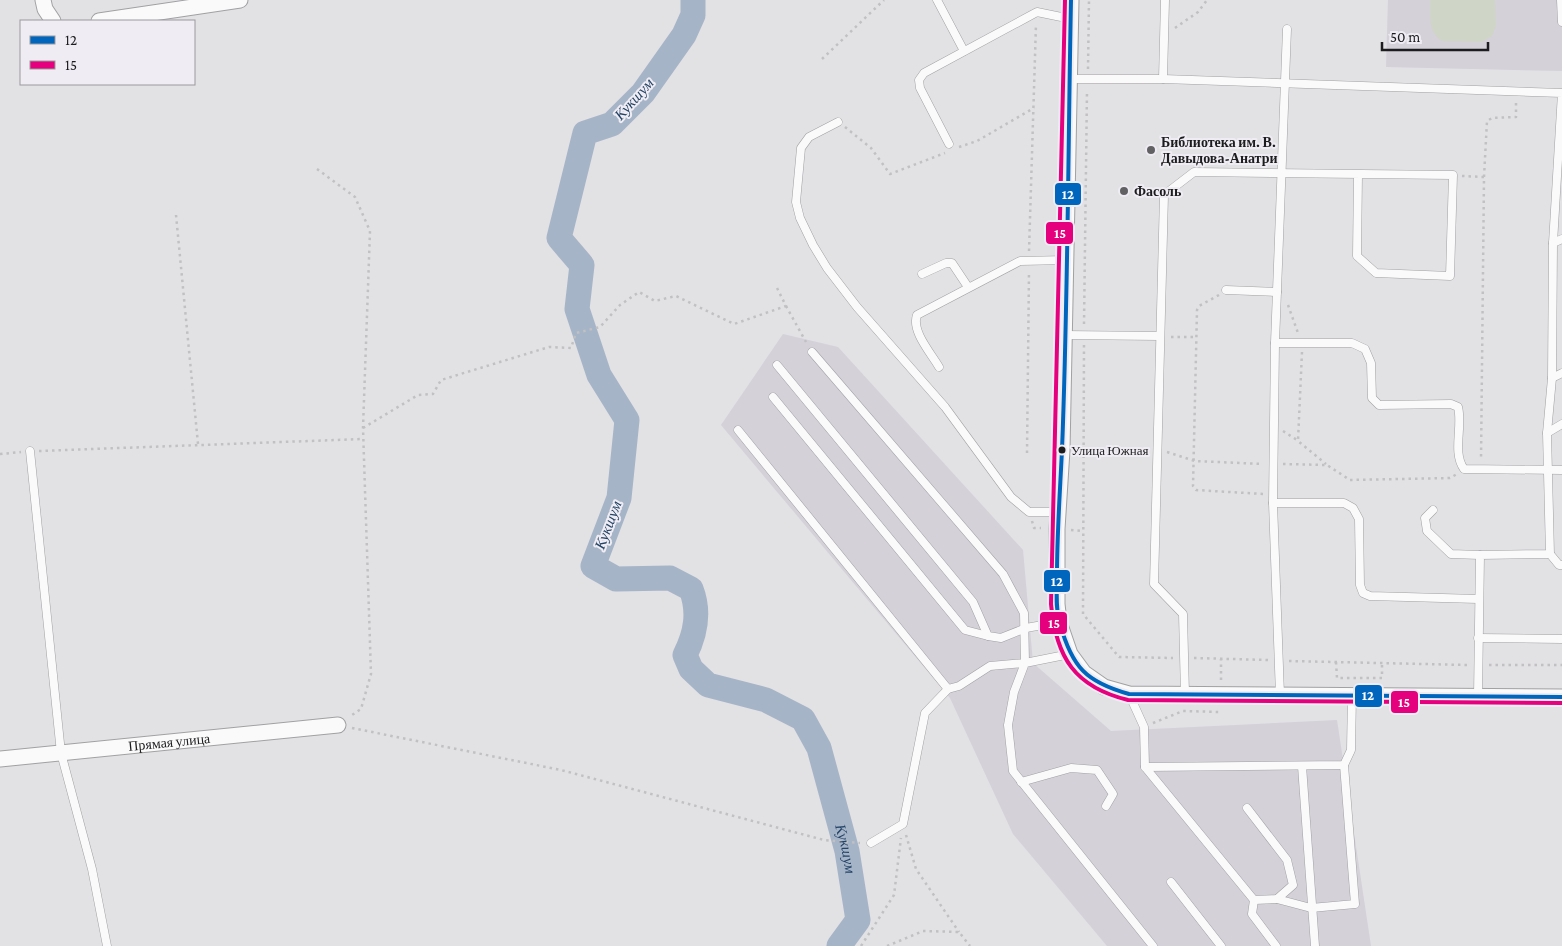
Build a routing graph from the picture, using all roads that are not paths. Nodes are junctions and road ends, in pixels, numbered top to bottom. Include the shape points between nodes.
1 (43, 0) edge
2 (240, 0) edge
3 (937, 0) edge
4 (1070, 0) edge
5 (1165, 0) edge
6 (1562, 0) edge
7 (1071, 19) junction
8 (52, 20) edge
9 (105, 20) edge
10 (1562, 22) edge
11 (1288, 29) dead end
12 (964, 51) junction
13 (1070, 79) junction
14 (1163, 79) junction
15 (1286, 84) junction
16 (838, 122) road end
17 (949, 144) dead end
18 (1283, 174) junction
19 (1358, 174) junction
20 (1562, 239) edge
21 (1553, 244) junction
22 (1066, 260) junction
23 (922, 274) dead end
24 (968, 286) junction
25 (1226, 290) road end
26 (1277, 292) junction
27 (1064, 335) junction
28 (1160, 336) junction
29 (1275, 343) junction
30 (812, 352) road end
31 (777, 365) dead end
32 (939, 367) dead end
33 (1562, 373) edge
34 (1552, 378) junction
35 (773, 397) dead end
36 (1562, 424) edge
37 (738, 430) dead end
38 (1547, 433) junction
39 (30, 452) road end
40 (1549, 469) junction
41 (1562, 470) edge
42 (1273, 504) junction
43 (1433, 510) dead end
44 (1058, 512) junction
45 (1550, 554) junction
46 (1480, 555) junction
47 (1562, 565) edge
48 (1478, 599) junction
49 (1059, 622) junction
50 (1026, 628) junction
51 (988, 636) junction
52 (1478, 638) junction
53 (1562, 639) edge
54 (1070, 654) junction
55 (1025, 664) junction
56 (948, 690) junction
57 (1129, 694) junction
58 (1185, 694) junction
59 (1280, 695) junction
60 (1352, 696) junction
61 (1478, 696) junction
62 (1562, 697) edge
63 (338, 725) road end
64 (61, 753) junction
65 (0, 759) edge
66 (1344, 765) junction
67 (1302, 766) junction
68 (1145, 767) junction
69 (1022, 782) junction
70 (1106, 806) dead end
71 (1247, 808) dead end
72 (871, 843) road end
73 (1171, 882) dead end
74 (1277, 899) junction
75 (1254, 900) junction
76 (1311, 908) junction
77 (107, 946) edge
78 (1153, 946) edge
79 (1221, 946) edge
80 (1276, 946) edge
81 (1315, 946) edge

1 - 8 street
2 - 9 street
3 - 12 lane
4 - 7 street
5 - 14 lane
6 - 10 lane
7 - 12 lane via 1037,12
7 - 13 street
11 - 15 lane
12 - 17 lane via 924,72 919,80
13 - 14 lane
13 - 22 street
14 - 15 lane
15 - 18 lane
15 - 21 lane via 1562,93
16 - 44 lane via 809,137 801,148 796,202 813,245 857,307 944,407 1011,497 1029,512
18 - 19 lane
18 - 26 lane
18 - 28 lane via 1194,172 1164,195
19 - 19 lane via 1453,175 1450,276 1376,273 1357,256
20 - 21 lane
21 - 34 lane
22 - 24 lane via 1029,259
22 - 27 street
23 - 24 lane via 952,263
24 - 32 lane via 917,315 916,329
25 - 26 lane
26 - 29 lane
27 - 28 lane
27 - 44 street
28 - 58 lane via 1154,584 1183,614
29 - 40 lane via 1352,343 1365,349 1371,363 1372,398 1379,405 1451,404 1458,407 1459,462 1464,469
29 - 42 lane
30 - 50 lane via 1003,574 1024,613
31 - 51 lane via 974,602
33 - 34 lane
34 - 38 lane
35 - 51 lane via 965,630
36 - 38 lane
37 - 56 lane
38 - 40 lane
39 - 64 lane
40 - 41 lane
40 - 45 lane
42 - 48 lane via 1344,503 1353,508 1359,519 1360,585 1370,596
42 - 59 lane
43 - 46 lane via 1425,518 1427,531 1432,537 1450,554
44 - 49 street
45 - 46 lane
45 - 47 lane
46 - 48 lane
48 - 52 lane
49 - 50 lane
49 - 54 street
50 - 51 lane via 1001,638
50 - 55 lane
52 - 53 lane
52 - 61 lane
54 - 55 lane
54 - 57 street via 1084,673 1104,687
55 - 56 lane via 990,666
55 - 69 lane via 1014,692 1008,724 1013,771
56 - 72 lane via 925,713 903,824
57 - 58 street
57 - 68 lane via 1144,727
58 - 59 street
59 - 60 street
60 - 61 street
60 - 66 lane via 1351,750
61 - 62 street
63 - 64 street, Прямая улица
64 - 65 street, Прямая улица
64 - 77 lane via 92,869
66 - 67 lane
66 - 76 lane via 1355,904
67 - 68 lane
67 - 76 lane
68 - 75 lane
69 - 70 lane via 1071,768 1097,770 1114,794
69 - 78 lane
71 - 74 lane via 1287,860 1293,885
73 - 79 lane
74 - 75 lane
74 - 76 lane
75 - 80 lane via 1252,914
76 - 81 lane

